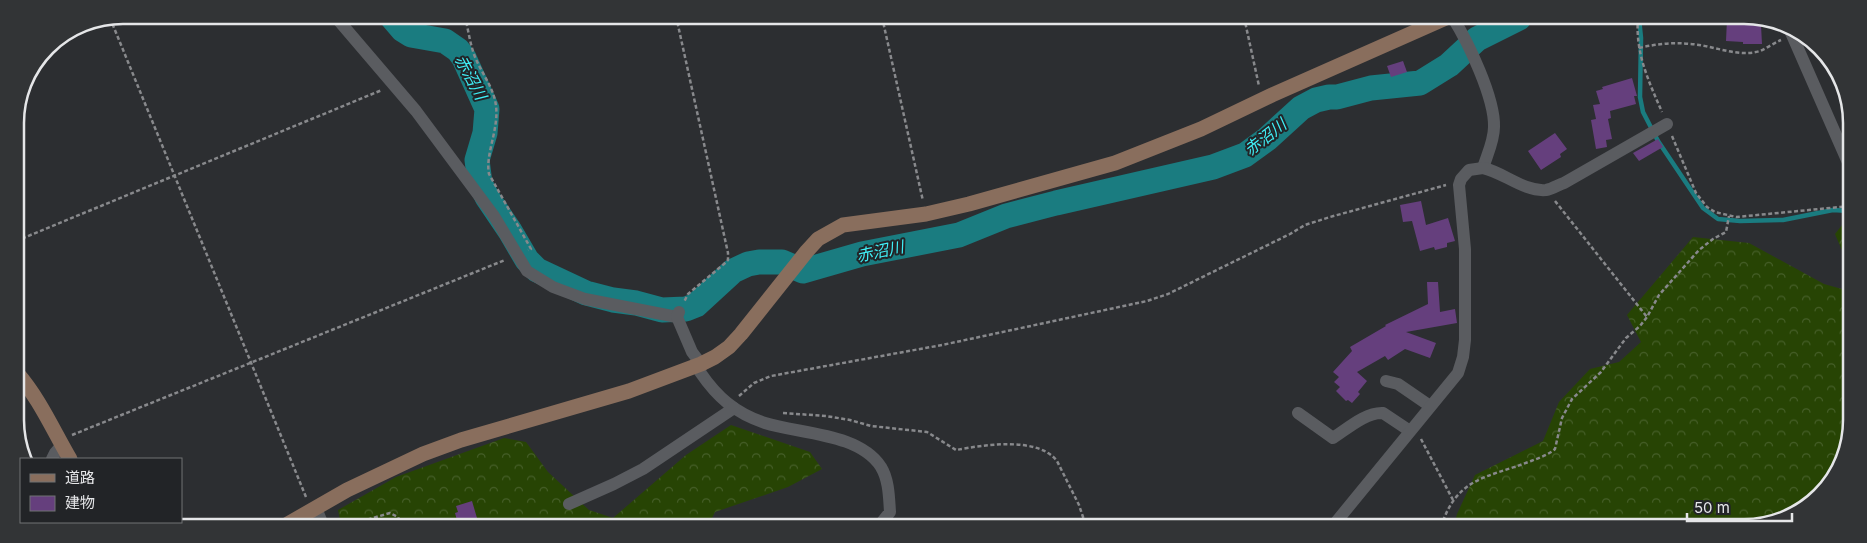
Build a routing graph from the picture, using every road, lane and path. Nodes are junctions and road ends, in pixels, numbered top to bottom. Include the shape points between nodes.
1 (341, 24) edge
2 (467, 24) edge
3 (678, 24) edge
4 (884, 24) edge
5 (1245, 24) edge
6 (1432, 24) edge
7 (1455, 24) edge
8 (1638, 24) edge
9 (113, 25) edge
10 (1787, 34) edge
11 (1792, 36) edge
12 (1640, 48) junction
13 (393, 86) junction
14 (1262, 99) junction
15 (1667, 124) junction
16 (1843, 151) edge
17 (1483, 168) junction
18 (174, 176) junction
19 (1460, 182) junction
20 (1546, 190) junction
21 (1843, 207) edge
22 (926, 214) junction
23 (1729, 216) junction
24 (24, 239) edge
25 (524, 252) junction
26 (686, 298) dead end
27 (1647, 317) junction
28 (251, 362) junction
29 (701, 364) junction
30 (1386, 381) dead end
31 (24, 383) edge
32 (1430, 406) junction
33 (732, 407) junction
34 (781, 413) dead end
35 (1298, 413) dead end
36 (1412, 428) junction
37 (60, 443) junction
38 (52, 458) edge
39 (69, 458) edge
40 (1453, 500) junction
41 (569, 504) dead end
42 (314, 509) junction
43 (296, 519) edge
44 (320, 519) edge
45 (370, 519) edge
46 (399, 519) edge
47 (884, 519) edge
48 (1083, 519) edge
49 (1338, 519) edge
50 (1445, 519) edge

1 - 13 street
2 - 25 path via 475,57 492,90 496,106 489,174 531,249
3 - 26 path via 728,253 728,260
4 - 22 path
5 - 14 path
6 - 14 street
7 - 17 street via 1491,102 1494,128
8 - 12 path
9 - 18 path
10 - 12 path via 1760,51 1744,53 1692,44
11 - 16 street
12 - 15 path via 1643,68
13 - 18 path
13 - 25 street via 416,111
14 - 22 street via 1201,129 1115,163 1010,194
15 - 20 street
15 - 23 path via 1700,200 1715,212
17 - 19 street via 1469,170
17 - 20 street via 1524,185
18 - 24 path
18 - 28 path
19 - 32 street via 1465,249 1463,357 1458,374
19 - 33 path via 1305,225 1168,294 1147,301 932,347 771,376 754,383
20 - 27 path
21 - 23 path
22 - 29 street via 843,225 818,239 730,347
23 - 27 path via 1726,232 1699,250 1659,295
25 - 28 path
25 - 29 street via 527,271 553,287 585,299 678,314 692,352
27 - 40 path via 1626,338 1601,372 1572,399 1551,453 1484,476
28 - 37 path
28 - 42 path
29 - 33 street via 700,372 712,390
29 - 42 street via 629,391 430,451
30 - 32 street via 1398,384
31 - 37 street
32 - 36 street
33 - 41 street via 643,469
33 - 47 street via 788,430 844,441 874,458 882,468 887,486 890,512
34 - 48 path via 826,416 871,426 927,432 956,450 1001,444 1042,450 1057,461
35 - 36 street via 1333,438 1379,413
36 - 40 path
36 - 49 street
37 - 38 street
37 - 39 street
40 - 50 path
42 - 43 street
42 - 44 street
45 - 46 path via 390,513

